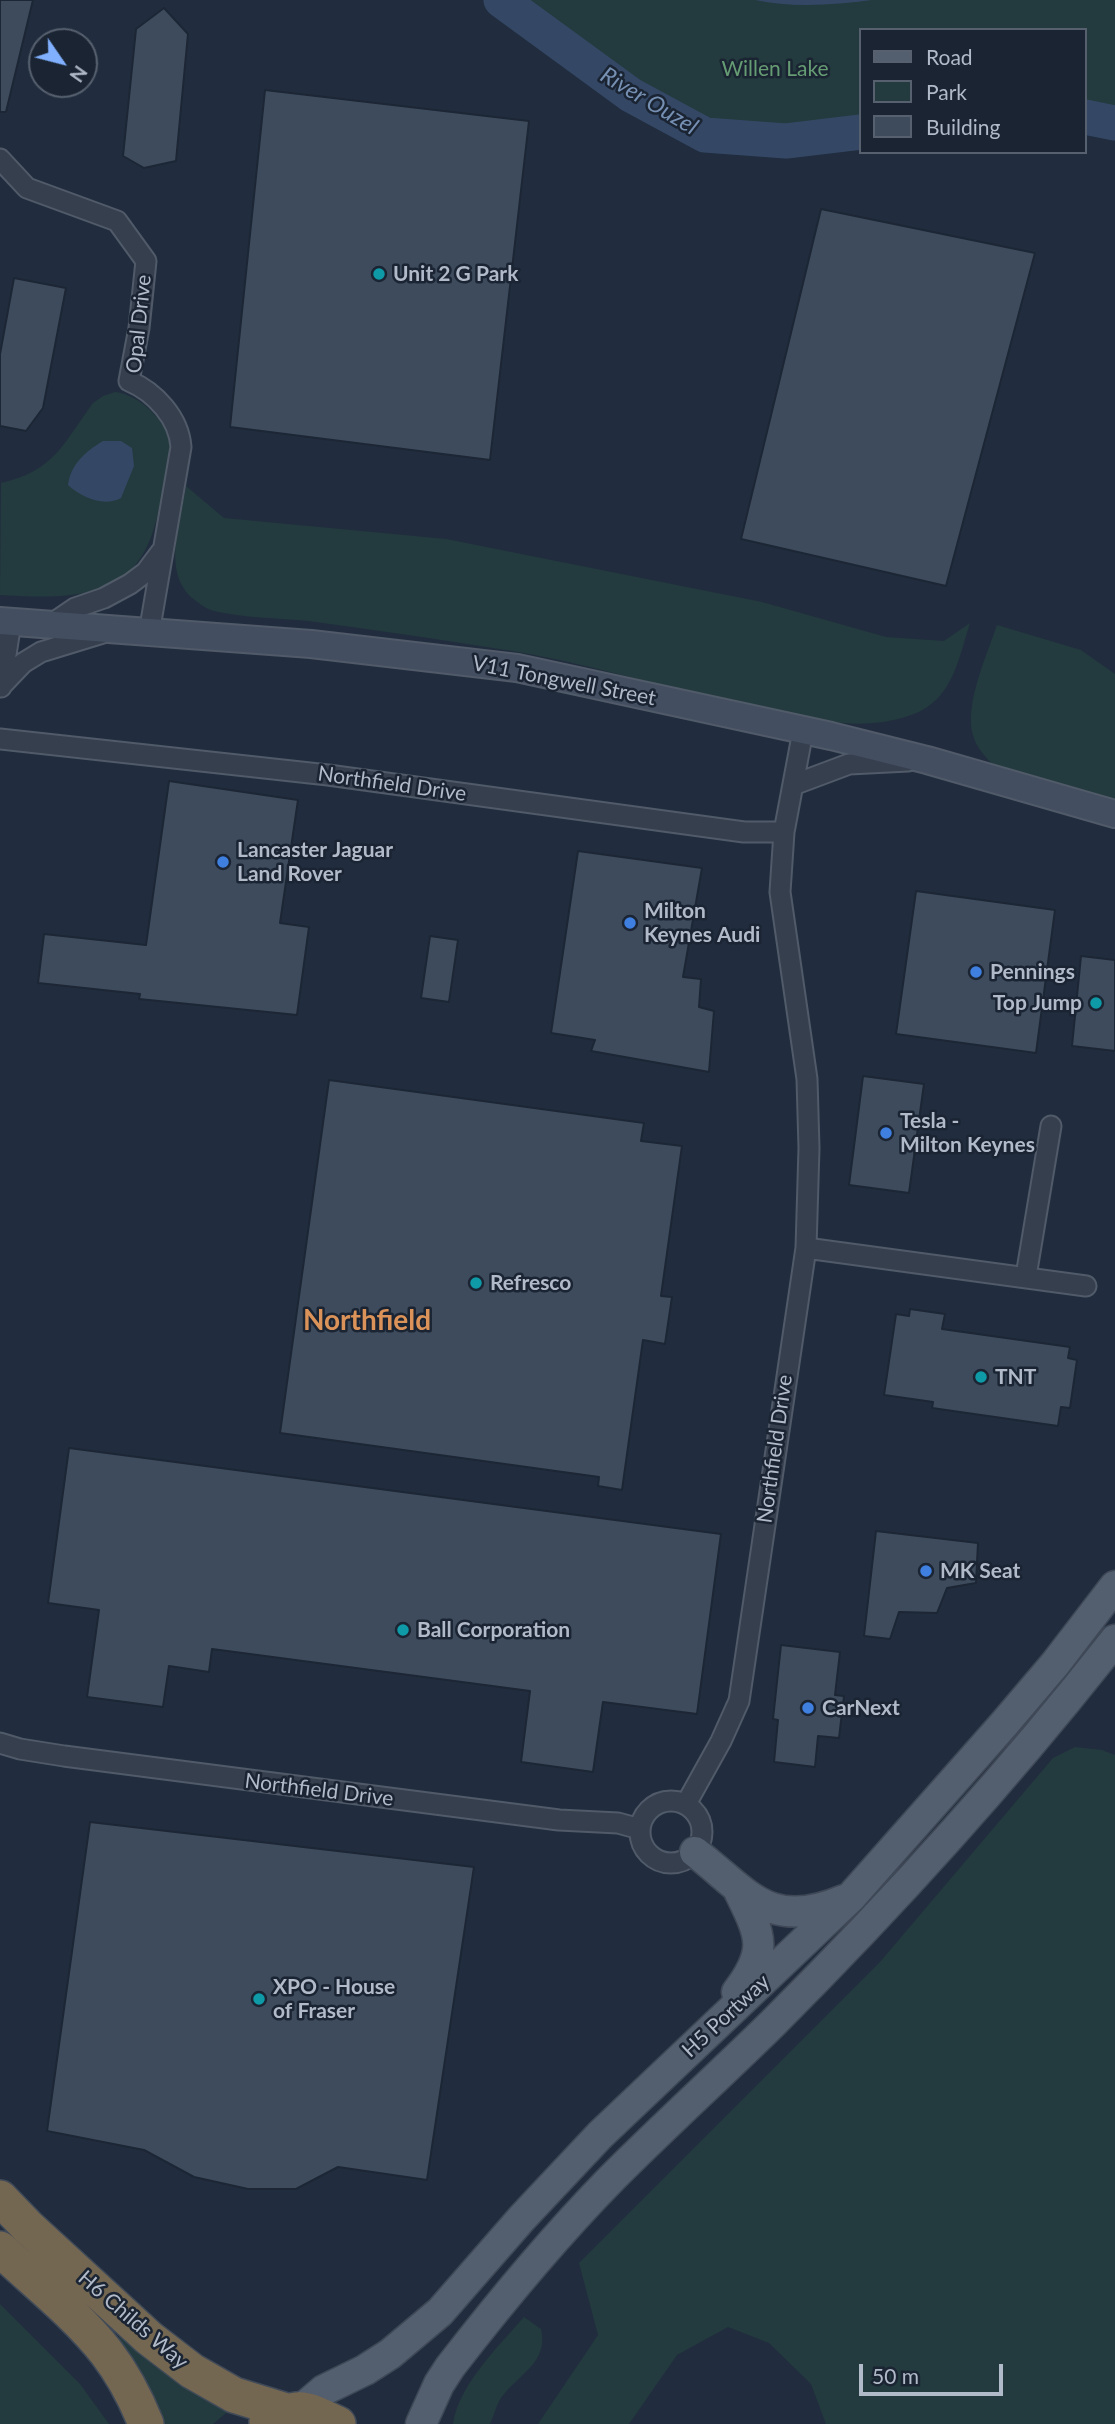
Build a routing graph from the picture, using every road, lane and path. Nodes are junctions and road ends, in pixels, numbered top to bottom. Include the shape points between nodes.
1 (0, 159) edge
2 (164, 546) junction
3 (6, 621) edge
4 (50, 625) junction
5 (116, 629) junction
6 (149, 633) junction
7 (1, 689) edge
8 (803, 731) junction
9 (0, 739) edge
10 (927, 760) junction
11 (793, 785) junction
12 (1115, 814) edge
13 (784, 832) junction
14 (1051, 1126) dead end
15 (806, 1248) junction
16 (1026, 1276) junction
17 (1086, 1286) dead end
18 (1115, 1586) edge
19 (1115, 1640) edge
20 (0, 1743) edge
21 (686, 1804) junction
22 (640, 1829) junction
23 (695, 1852) junction
24 (739, 1891) junction
25 (851, 1898) junction
26 (701, 2039) junction
27 (0, 2198) edge
28 (0, 2249) edge
29 (284, 2414) edge
30 (146, 2424) edge
31 (338, 2424) edge
32 (421, 2424) edge

1 - 2 street, Opal Drive via 27,188 117,221 146,261 129,381 152,395 180,435 180,461
2 - 4 street via 146,572 130,584 75,608
2 - 6 street, Opal Drive
3 - 4 street, V11 Tongwell Street
3 - 7 street
4 - 5 street, V11 Tongwell Street
5 - 6 street, V11 Tongwell Street
5 - 7 street via 41,652 23,663
6 - 8 street, V11 Tongwell Street via 311,644 517,668
8 - 10 street, V11 Tongwell Street
8 - 11 street, Northfield Drive
9 - 13 street, Northfield Drive via 328,775 744,832
10 - 11 street via 849,764
10 - 12 street, V11 Tongwell Street
11 - 13 street, Northfield Drive
13 - 15 street, Northfield Drive via 780,892 809,1107
14 - 16 street
15 - 16 street
15 - 21 street, Northfield Drive via 739,1700
16 - 17 street
18 - 25 main road, H5 Portway via 1004,1724
19 - 32 main road, H5 Portway via 898,1894 542,2253 450,2367
20 - 22 street, Northfield Drive via 257,1782
21 - 22 street via 656,1804
21 - 23 street via 701,1826
22 - 23 street via 644,1847 658,1860 678,1862
23 - 24 main road
24 - 25 main road via 779,1911 794,1912 824,1909
24 - 26 main road via 759,1940 758,1962
25 - 26 main road, H5 Portway
26 - 29 main road, H5 Portway via 558,2178 430,2322 365,2370
27 - 29 highway, H6 Childs Way via 149,2338 192,2371 234,2395
28 - 30 highway, H6 Childs Way via 106,2352
29 - 31 highway, H6 Childs Way

